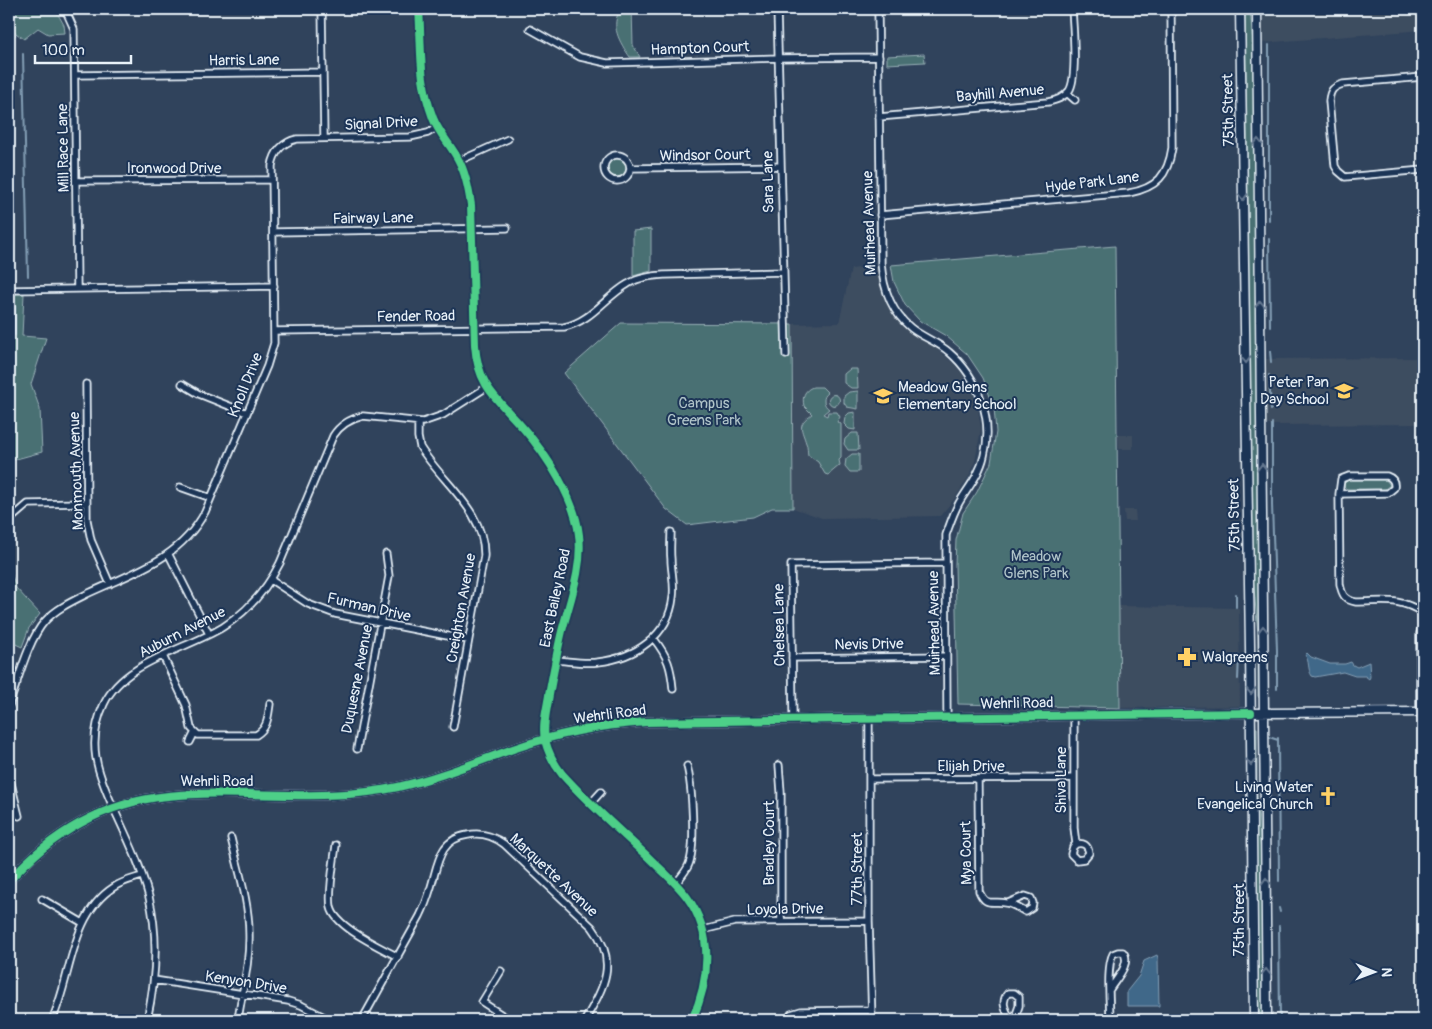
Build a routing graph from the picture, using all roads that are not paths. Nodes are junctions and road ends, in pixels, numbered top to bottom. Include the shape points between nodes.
1 (66, 9) edge
2 (322, 9) edge
3 (419, 9) edge
4 (777, 9) edge
5 (878, 9) edge
6 (1072, 9) edge
7 (1170, 9) edge
8 (1240, 9) edge
9 (1257, 9) edge
10 (530, 29) dead end
11 (879, 57) junction
12 (778, 58) junction
13 (323, 72) junction
14 (75, 75) junction
15 (1423, 77) edge
16 (1067, 93) junction
17 (1075, 100) dead end
18 (878, 117) junction
19 (438, 127) junction
20 (324, 138) junction
21 (508, 139) dead end
22 (459, 160) junction
23 (780, 166) junction
24 (630, 168) junction
25 (1423, 170) edge
26 (272, 180) junction
27 (76, 181) junction
28 (880, 215) junction
29 (507, 228) dead end
30 (473, 229) junction
31 (273, 232) junction
32 (783, 272) junction
33 (274, 286) junction
34 (77, 288) junction
35 (9, 290) edge
36 (474, 328) junction
37 (274, 331) junction
38 (786, 355) dead end
39 (86, 384) dead end
40 (182, 384) dead end
41 (487, 387) junction
42 (247, 413) junction
43 (418, 422) junction
44 (180, 487) dead end
45 (1339, 494) junction
46 (212, 498) junction
47 (86, 503) junction
48 (12, 517) dead end
49 (671, 532) dead end
50 (386, 554) dead end
51 (169, 555) junction
52 (945, 563) junction
53 (271, 580) junction
54 (110, 584) junction
55 (1423, 613) edge
56 (1423, 621) edge
57 (380, 624) junction
58 (208, 634) junction
59 (654, 639) junction
60 (468, 640) junction
61 (164, 656) junction
62 (946, 656) junction
63 (792, 658) junction
64 (556, 660) junction
65 (9, 680) edge
66 (17, 683) junction
67 (673, 690) dead end
68 (270, 704) dead end
69 (9, 705) edge
70 (1422, 712) edge
71 (1251, 713) junction
72 (1264, 713) junction
73 (1074, 716) junction
74 (947, 717) junction
75 (869, 718) junction
76 (793, 719) junction
77 (453, 727) dead end
78 (194, 734) junction
79 (545, 739) junction
80 (190, 742) dead end
81 (357, 749) dead end
82 (779, 765) dead end
83 (687, 766) dead end
84 (9, 775) edge
85 (1074, 778) junction
86 (978, 779) junction
87 (869, 780) junction
88 (601, 792) dead end
89 (591, 803) junction
90 (114, 808) junction
91 (19, 816) dead end
92 (232, 838) dead end
93 (1076, 844) dead end
94 (336, 845) dead end
95 (142, 876) junction
96 (9, 881) edge
97 (675, 884) junction
98 (42, 899) dead end
99 (1008, 903) dead end
100 (781, 921) junction
101 (869, 921) junction
102 (83, 923) junction
103 (703, 930) junction
104 (398, 957) junction
105 (501, 971) dead end
106 (154, 980) junction
107 (1110, 990) junction
108 (242, 994) junction
109 (871, 1010) junction
110 (9, 1015) edge
111 (13, 1020) edge
112 (52, 1020) edge
113 (146, 1020) edge
114 (238, 1020) edge
115 (330, 1020) edge
116 (362, 1020) edge
117 (510, 1020) edge
118 (585, 1020) edge
119 (692, 1020) edge
120 (788, 1020) edge
121 (872, 1020) edge
122 (1110, 1020) edge
123 (1254, 1020) edge
124 (1267, 1020) edge

1 - 14 street, Mill Race Lane via 74,29
2 - 13 street
3 - 19 street, East Bailey Road via 422,82
4 - 12 street, Sara Lane
5 - 11 street, Muirhead Avenue
6 - 16 street, Bayhill Avenue via 1073,80
7 - 28 street, Hyde Park Lane via 1172,148 1168,166 1153,185 1139,192
8 -> 71 main road, 75th Street
72 -> 9 main road, 75th Street
10 - 12 street, Hampton Court via 580,57 598,62
11 - 12 street, Hampton Court
11 - 18 street, Muirhead Avenue
12 - 23 street, Sara Lane
13 - 14 street, Harris Lane
13 - 20 street
14 - 27 street, Mill Race Lane
15 - 25 street via 1334,86 1329,101 1336,166 1341,175
16 - 17 street
16 - 18 street, Bayhill Avenue via 1048,102
18 - 28 street, Muirhead Avenue
19 - 20 street, Signal Drive via 410,137
19 - 22 street, East Bailey Road
20 - 26 street, Knoll Drive via 297,139 282,146 273,160
21 - 22 street
22 - 30 street, East Bailey Road via 469,191
23 - 24 street, Windsor Court
23 - 32 street, Sara Lane
24 - 24 street via 624,157 616,155 608,158 604,165 607,178 615,182 624,180
26 - 27 street, Ironwood Drive
26 - 31 street, Knoll Drive
27 - 34 street, Mill Race Lane
28 - 52 street, Muirhead Avenue via 882,273 890,302 910,327 938,344 962,366 982,399 986,420 984,457 951,521 946,535
29 - 30 street, Fairway Lane
30 - 31 street, Fairway Lane
30 - 36 street, East Bailey Road
31 - 33 street, Knoll Drive
32 - 36 street, Fender Road via 652,276 626,285 591,315 570,326
32 - 38 street, Sara Lane
33 - 34 street
33 - 37 street, Knoll Drive
34 - 35 street
36 - 37 street, Fender Road
36 - 41 street, East Bailey Road via 478,369
37 - 42 street, Knoll Drive via 273,350
39 - 47 street, Monmouth Avenue
40 - 42 street
41 - 43 street, Auburn Avenue via 444,415
41 - 64 street, East Bailey Road via 543,454 575,513 579,562
42 - 46 street, Knoll Drive
43 - 53 street, Auburn Avenue via 363,416 340,427 333,436
43 - 60 street, Creighton Avenue via 420,447 475,518 482,535 484,556
44 - 46 street
45 - 45 street via 1340,482 1345,476 1388,476 1394,485 1388,493
45 - 55 street via 1340,584 1344,597 1356,602 1400,602
46 - 51 street, Knoll Drive via 192,533
47 - 48 street via 28,504
47 - 54 street, Monmouth Avenue via 91,540
49 - 59 street via 673,597 668,618
50 - 57 street, Duquesne Avenue via 389,576
51 - 54 street, Knoll Drive
51 - 58 street
52 - 62 street, Muirhead Avenue
52 - 63 street, Chelsea Lane via 791,565
53 - 57 street, Furman Drive via 321,610
53 - 58 street, Auburn Avenue via 242,613
54 - 66 street, Knoll Drive via 63,606 46,620 34,639
56 - 70 street via 1420,633
57 - 60 street, Furman Drive
57 - 81 street, Duquesne Avenue
58 - 61 street, Auburn Avenue
59 - 64 street via 638,650 609,660
59 - 67 street via 669,663
60 - 77 street, Creighton Avenue
61 - 78 street via 186,705
61 - 90 street, Auburn Avenue via 135,670 119,684 108,696 98,718 96,759
62 - 63 street, Nevis Drive
62 - 74 street, Muirhead Avenue
63 - 76 street, Chelsea Lane
64 - 79 street, East Bailey Road via 545,716
65 - 66 street
66 - 69 street, Knoll Drive
68 - 78 street via 266,726 256,735
70 - 72 main road, Wehrli Road
71 - 72 main road, Wehrli Road
71 - 73 street, Wehrli Road
71 -> 123 main road, 75th Street
124 -> 72 main road, 75th Street
73 - 74 street, Wehrli Road
73 - 85 street, Shiva Lane
74 - 75 street, Wehrli Road
75 - 76 street, Wehrli Road
75 - 87 street, 77th Street
76 - 79 street, Wehrli Road via 627,723
78 - 80 street
79 - 89 street, East Bailey Road via 556,767
79 - 90 street, Wehrli Road via 441,776 366,792 322,796 168,796
82 - 100 street, Bradley Court
83 - 97 street via 691,788 692,855
84 - 91 street
85 - 86 street, Elijah Drive
85 - 93 street, Shiva Lane
86 - 87 street, Elijah Drive
86 - 99 street, Mya Court via 979,891 982,899 990,903
87 - 101 street, 77th Street
88 - 89 street
89 - 97 street, East Bailey Road
90 - 95 street, Auburn Avenue
90 - 96 street, Wehrli Road via 56,837
92 - 108 street via 249,923
94 - 104 street via 330,900 335,918
95 - 102 street via 125,881 107,892
95 - 106 street, Auburn Avenue via 154,929
97 - 103 street, East Bailey Road via 692,905
98 - 102 street
100 - 101 street, Loyola Drive
100 - 103 street, Loyola Drive via 729,923
101 - 109 street, 77th Street
102 - 112 street
103 - 119 street, East Bailey Road via 706,968
104 - 116 street, Marquette Avenue
104 - 118 street, Marquette Avenue via 428,899 443,850 466,835 491,836 504,844 592,927 602,941 607,959 606,976
105 - 117 street via 482,1002
106 - 108 street, Kenyon Drive
106 - 113 street, Auburn Avenue
107 - 107 street via 1110,960 1113,954 1123,952 1127,963
107 - 122 street
108 - 114 street
108 - 115 street, Kenyon Drive via 295,1003
109 - 120 street via 801,1011 791,1014
109 - 121 street, 77th Street
110 - 111 street

